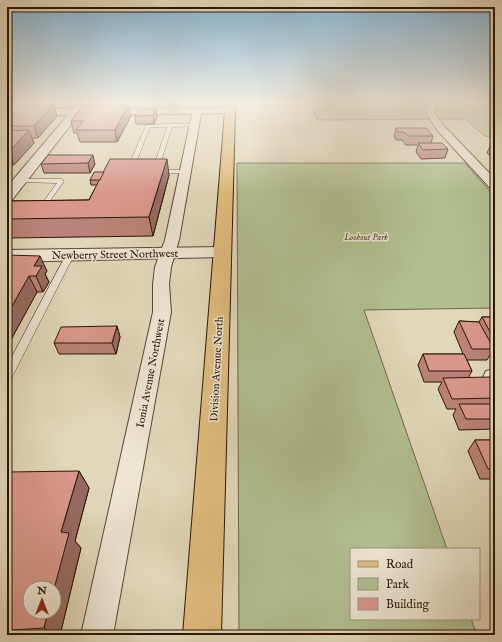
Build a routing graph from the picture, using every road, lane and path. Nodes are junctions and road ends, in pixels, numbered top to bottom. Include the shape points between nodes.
1 (58, 133) edge
2 (145, 133) edge
3 (167, 133) edge
4 (192, 133) edge
5 (229, 133) edge
6 (445, 133) edge
7 (149, 172) edge
8 (155, 172) junction
9 (185, 172) junction
10 (135, 173) edge
11 (20, 181) junction
12 (495, 186) edge
13 (7, 197) edge
14 (30, 208) edge
15 (166, 252) junction
16 (222, 252) junction
17 (70, 255) junction
18 (7, 256) edge
19 (7, 376) edge
20 (97, 635) edge
21 (202, 635) edge

1 - 11 street
2 - 10 lane via 129,173
3 - 8 lane
4 - 9 street, Ionia Avenue Northwest
5 - 16 main road, Division Avenue North
6 - 12 street
7 - 8 lane
8 - 9 lane
9 - 15 street, Ionia Avenue Northwest via 172,240
11 - 13 street
11 - 14 lane via 61,181 43,207
15 - 16 street, Newberry Street Northwest
15 - 17 street, Newberry Street Northwest
15 - 20 street, Ionia Avenue Northwest via 160,280 162,312
16 - 21 main road, Division Avenue North
17 - 18 street, Newberry Street Northwest
17 - 19 lane

